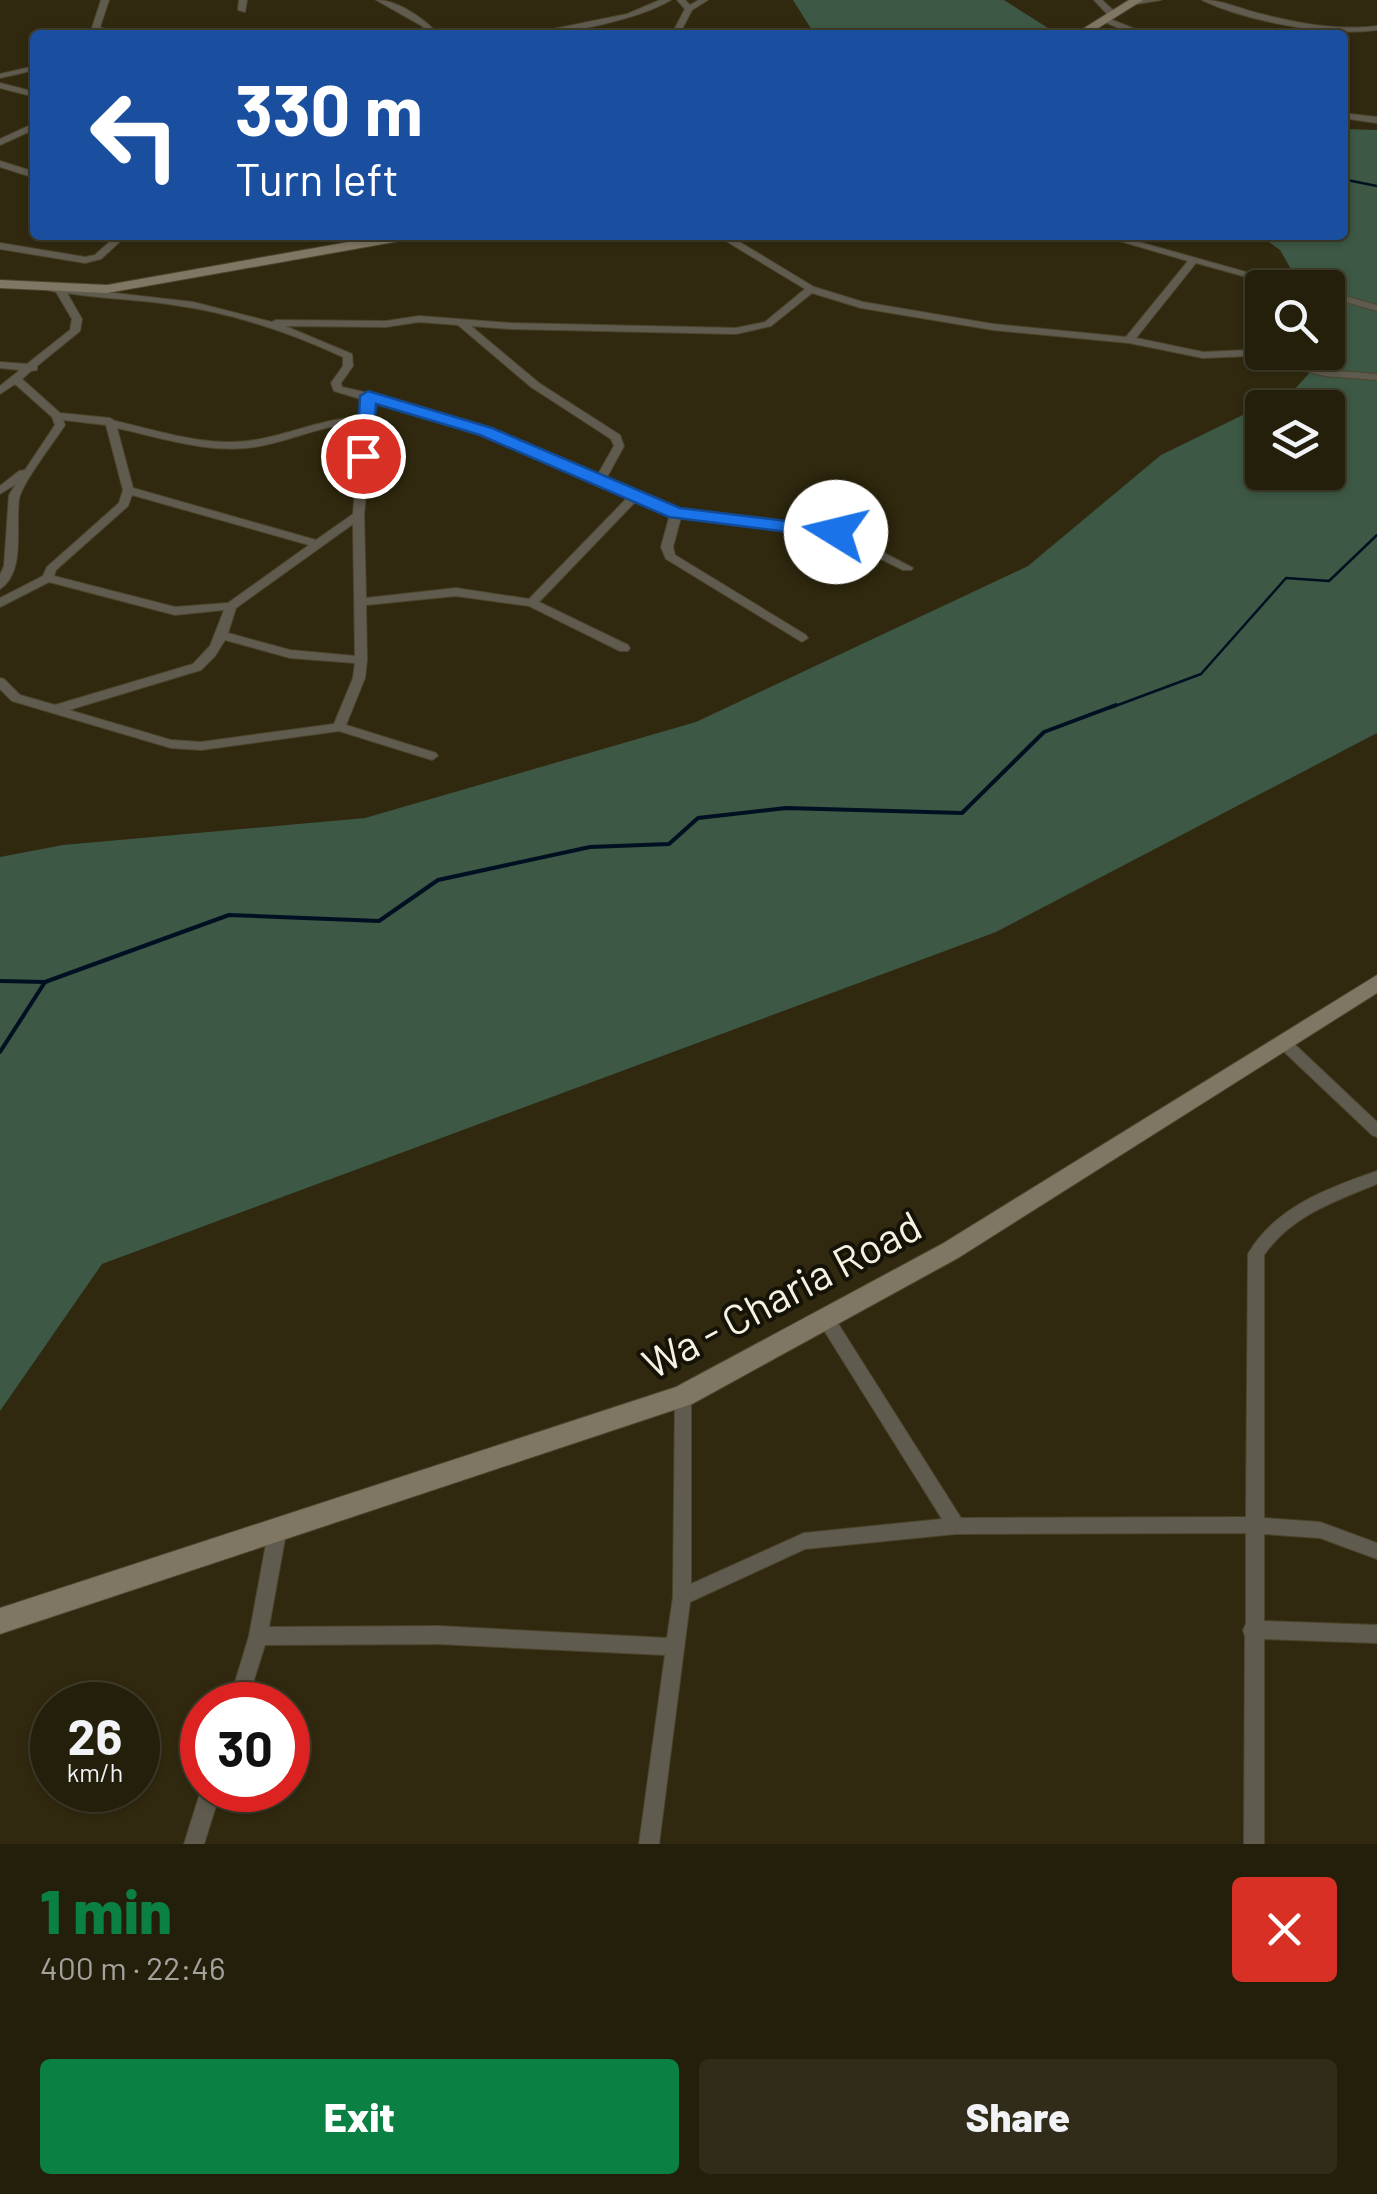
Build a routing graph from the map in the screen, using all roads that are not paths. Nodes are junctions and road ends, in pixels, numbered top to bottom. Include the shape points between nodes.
1 (105, 0) edge
2 (380, 0) edge
3 (667, 0) edge
4 (681, 0) edge
5 (704, 0) edge
6 (1098, 0) edge
7 (1158, 0) edge
8 (1206, 0) edge
9 (1134, 1) edge
10 (689, 9) junction
11 (1109, 16) junction
12 (1377, 28) edge
13 (102, 30) edge
14 (430, 30) edge
15 (554, 30) edge
16 (679, 30) edge
17 (1088, 30) edge
18 (1133, 30) edge
19 (1338, 30) edge
20 (1348, 31) edge
21 (30, 69) edge
22 (0, 76) edge
23 (0, 85) edge
24 (30, 94) edge
25 (1348, 116) edge
26 (1377, 120) edge
27 (30, 128) edge
28 (0, 142) edge
29 (0, 164) edge
30 (30, 173) edge
31 (117, 240) edge
32 (382, 240) edge
33 (729, 240) edge
34 (1120, 240) edge
35 (0, 246) edge
36 (1192, 262) junction
37 (1245, 275) edge
38 (0, 284) edge
39 (53, 288) junction
40 (810, 289) junction
41 (1345, 299) edge
42 (1377, 308) edge
43 (1145, 321) junction
44 (262, 322) junction
45 (459, 322) junction
46 (1129, 340) junction
47 (1166, 348) junction
48 (0, 365) edge
49 (33, 368) junction
50 (1377, 377) edge
51 (18, 381) junction
52 (0, 391) edge
53 (368, 396) junction
54 (57, 416) junction
55 (110, 420) junction
56 (365, 420) junction
57 (28, 469) junction
58 (602, 478) junction
59 (128, 490) junction
60 (0, 492) edge
61 (636, 494) junction
62 (676, 513) junction
63 (358, 515) junction
64 (318, 544) junction
65 (907, 568) dead end
66 (48, 578) junction
67 (0, 586) edge
68 (361, 602) junction
69 (0, 603) edge
70 (532, 603) junction
71 (232, 606) junction
72 (224, 636) junction
73 (802, 638) dead end
74 (624, 648) dead end
75 (361, 660) junction
76 (0, 682) edge
77 (54, 710) junction
78 (339, 727) junction
79 (432, 756) dead end
80 (1377, 983) edge
81 (1284, 1042) junction
82 (1377, 1131) edge
83 (1377, 1177) edge
84 (826, 1318) junction
85 (683, 1396) junction
86 (1253, 1525) junction
87 (956, 1526) junction
88 (277, 1533) junction
89 (1377, 1551) edge
90 (682, 1597) junction
91 (0, 1621) edge
92 (1252, 1630) junction
93 (1377, 1634) edge
94 (258, 1636) junction
95 (676, 1647) junction
96 (244, 1682) edge
97 (204, 1812) edge
98 (194, 1844) edge
99 (649, 1844) edge
100 (1254, 1844) edge

1 - 13 street via 96,24
2 - 14 street
3 - 15 street via 628,16
4 - 10 street
5 - 10 street
6 - 11 street
7 - 9 street
8 - 19 street via 1275,22
9 - 11 street
10 - 16 street
11 - 17 street
11 - 18 street
12 - 20 street
21 - 22 street
23 - 24 street
25 - 26 street
27 - 28 street
29 - 30 street
31 - 35 street via 85,260
32 - 39 street via 107,289
33 - 40 street
34 - 36 street
36 - 37 street
36 - 43 street
38 - 39 street
39 - 44 street via 168,300
39 - 49 street via 78,325
40 - 45 street via 755,329
40 - 46 street via 917,317
41 - 42 street
43 - 46 street
43 - 47 street
44 - 45 street
44 - 53 street via 348,356 335,386
45 - 58 street via 535,385 616,436 619,446
46 - 47 street
47 - 50 street via 1248,354 1325,373
48 - 49 street
49 - 51 street
51 - 52 street
51 - 54 street
53 - 56 street
53 - 58 street via 486,432
54 - 55 street
54 - 57 street via 59,431
55 - 56 street via 244,445 327,422
55 - 59 street
56 - 63 street
57 - 60 street
57 - 67 street via 14,495 10,566
58 - 61 street
59 - 64 street
59 - 66 street via 124,504
61 - 62 street
61 - 70 street
62 - 65 street via 836,532
62 - 73 street via 670,557
63 - 64 street
63 - 68 street
64 - 71 street
66 - 69 street
66 - 71 street via 175,611
68 - 70 street via 456,592
68 - 75 street
70 - 74 street
71 - 72 street
72 - 75 street via 290,654
72 - 77 street via 197,667
75 - 78 street
76 - 77 street via 16,698
77 - 78 street via 186,746
78 - 79 street
80 - 81 street, Wa - Charia Road
81 - 82 street
81 - 84 street, Wa - Charia Road via 950,1251
83 - 86 street via 1269,1230 1256,1254
84 - 85 street, Wa - Charia Road
84 - 87 street
85 - 88 street, Wa - Charia Road
85 - 90 street
86 - 87 street
86 - 89 street via 1320,1530
86 - 92 street
87 - 90 street via 804,1541
88 - 91 street, Wa - Charia Road
88 - 94 street
90 - 95 street
92 - 93 street
92 - 100 street
94 - 95 street via 438,1634
94 - 96 street
95 - 99 street
97 - 98 street

